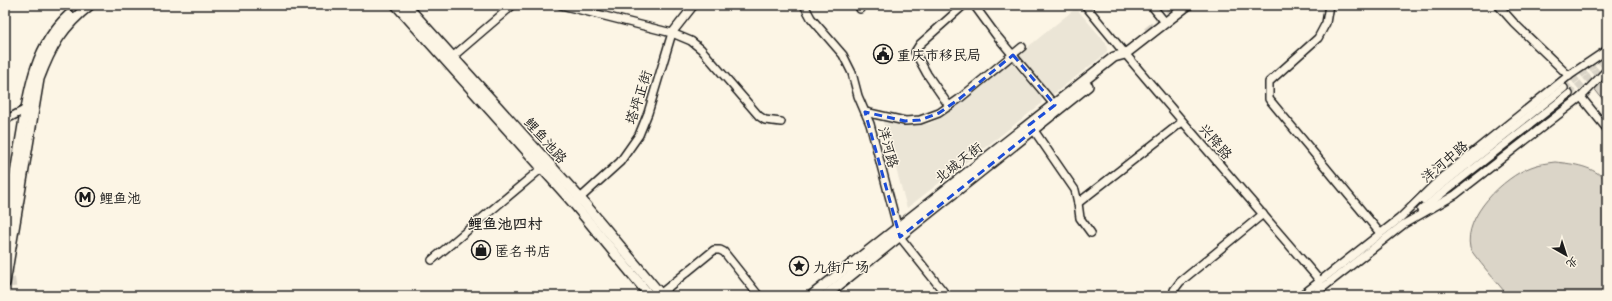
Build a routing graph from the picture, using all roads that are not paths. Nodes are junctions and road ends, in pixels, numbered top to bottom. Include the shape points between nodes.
1 (81, 5) edge
2 (90, 5) edge
3 (396, 5) edge
4 (406, 5) edge
5 (513, 5) edge
6 (561, 5) edge
7 (694, 5) edge
8 (804, 5) edge
9 (964, 5) edge
10 (974, 5) edge
11 (1085, 5) edge
12 (1151, 5) edge
13 (1188, 5) edge
14 (1329, 5) edge
15 (1498, 5) edge
16 (1165, 22) junction
17 (672, 33) junction
18 (1022, 47) dead end
19 (1607, 50) edge
20 (1125, 54) junction
21 (1012, 55) junction
22 (449, 60) junction
23 (1607, 70) edge
24 (1569, 76) junction
25 (1566, 91) tunnel mouth
26 (1581, 97) junction
27 (34, 105) junction
28 (949, 106) junction
29 (1057, 107) junction
30 (26, 110) junction
31 (865, 112) junction
32 (5, 120) edge
33 (781, 122) dead end
34 (1182, 122) junction
35 (1032, 127) junction
36 (1607, 129) edge
37 (542, 168) junction
38 (577, 201) junction
39 (1078, 203) junction
40 (1264, 214) junction
41 (1401, 222) junction
42 (898, 232) junction
43 (1091, 233) dead end
44 (1380, 233) junction
45 (5, 236) edge
46 (432, 260) dead end
47 (1320, 281) junction
48 (5, 283) edge
49 (661, 295) edge
50 (1316, 295) edge
51 (650, 296) edge
52 (759, 296) edge
53 (811, 296) edge
54 (825, 296) edge
55 (947, 296) edge
56 (1173, 296) edge
57 (1301, 296) edge

1 - 30 main road via 54,31 45,45 32,76
2 - 27 main road via 68,24 51,49 39,79
3 - 22 main road, 鲤鱼池路
4 - 22 main road, 鲤鱼池路
5 - 22 street
6 - 17 street
7 - 17 street, 塔坪正街
8 - 31 street, 洋河路 via 843,55
9 - 28 street via 920,44 915,52
10 - 21 street
11 - 20 street, 兴降路
12 - 16 street
13 - 16 main road, 北城天街
14 - 44 street via 1326,23 1318,38 1269,82 1268,99
15 - 24 street
16 - 20 main road, 北城天街
17 - 33 street via 691,41 701,49 759,116 765,120
17 - 38 street, 塔坪正街 via 639,135 620,162
18 - 21 street
19 - 24 street, 洋河中路
20 - 29 main road, 北城天街 via 1114,57
20 - 34 street, 兴降路
21 - 28 street
21 - 29 street
22 - 37 main road, 鲤鱼池路
22 - 38 main road, 鲤鱼池路
23 - 26 street, 洋河中路
24 - 41 street, 洋河中路 via 1441,178
25 - 41 street
26 - 36 street
26 - 41 street, 洋河中路 via 1455,195
27 - 30 street
27 - 48 main road
28 - 31 street via 920,120 900,120
29 - 35 main road, 北城天街
30 - 32 street
30 - 45 main road
31 - 42 street, 洋河路
34 - 39 street
34 - 40 street, 兴降路
35 - 39 street via 1075,190
35 - 42 main road, 北城天街
37 - 38 main road, 鲤鱼池路
37 - 46 street
38 - 49 main road, 鲤鱼池路
38 - 51 main road, 鲤鱼池路
39 - 43 street via 1080,218
40 - 47 street, 兴降路
40 - 56 street via 1180,282
41 - 44 street, 洋河中路
41 - 50 street, 洋河中路
42 - 53 main road, 北城天街
42 - 54 main road, 北城天街
42 - 55 street, 洋河路
44 - 47 street, 洋河中路
47 - 50 street
47 - 57 street, 洋河中路
49 - 52 street via 714,250 720,250

